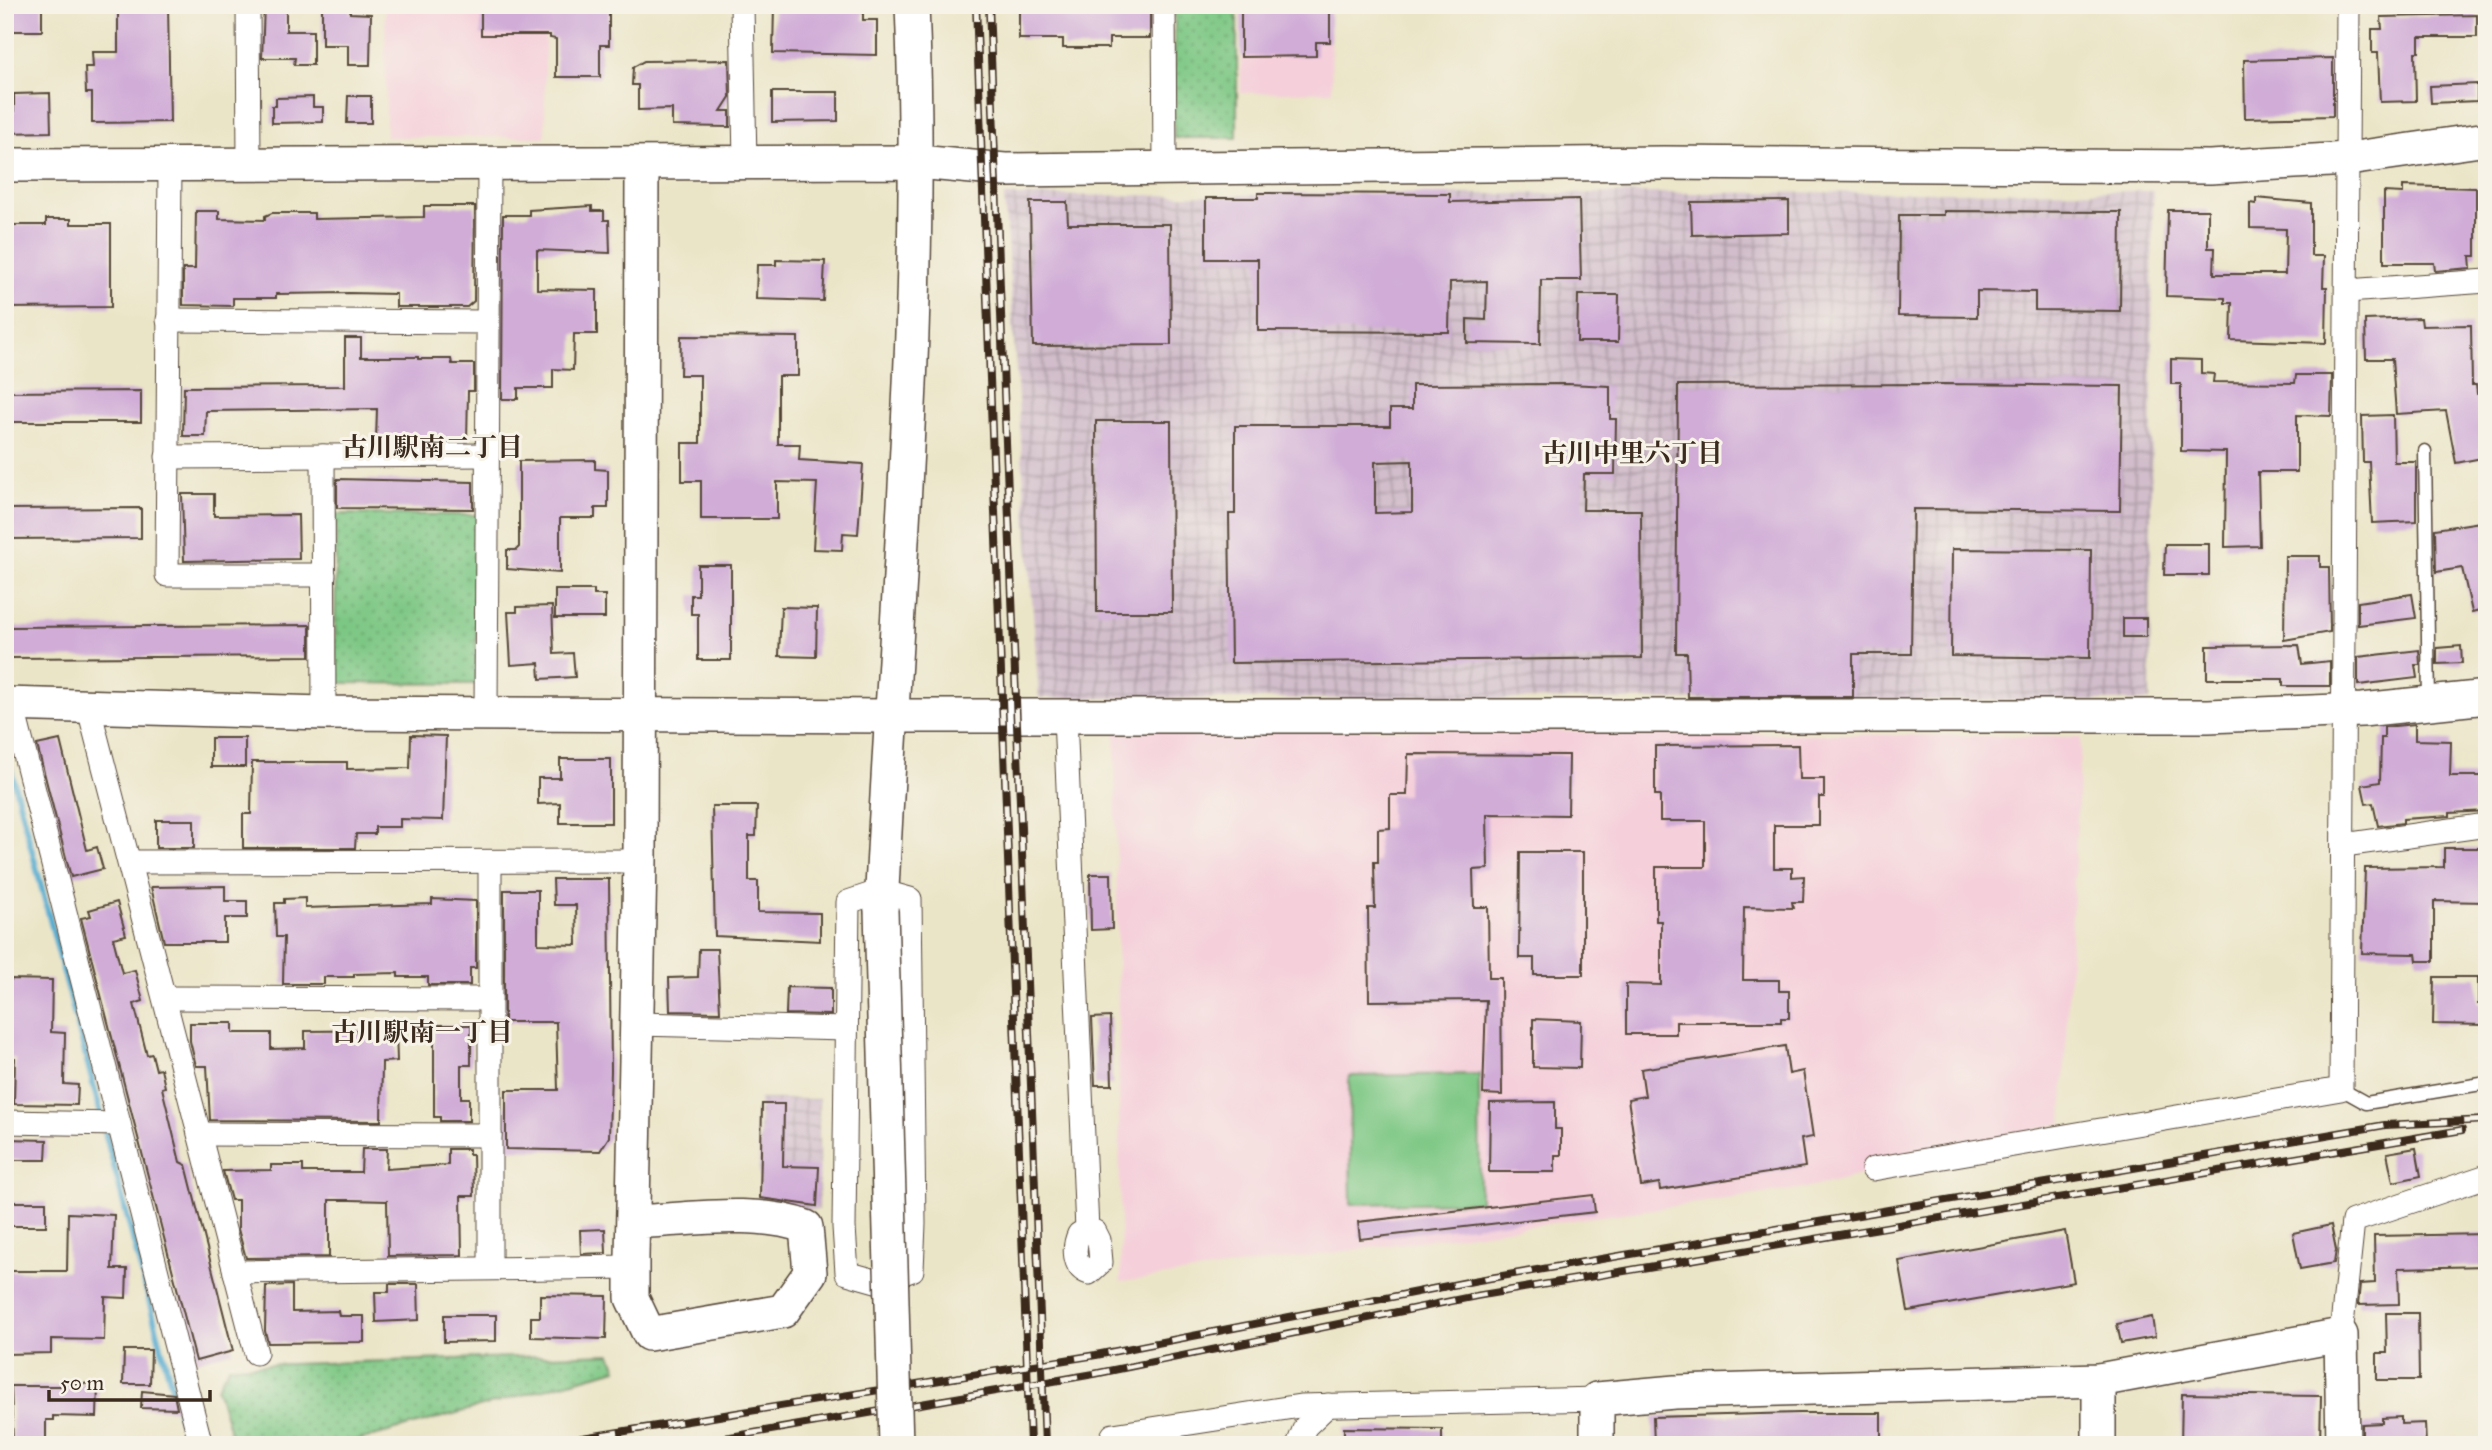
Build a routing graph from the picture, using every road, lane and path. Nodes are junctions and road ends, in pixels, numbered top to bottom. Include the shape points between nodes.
1 (248, 5) edge
2 (743, 5) edge
3 (912, 5) edge
4 (1164, 5) edge
5 (2348, 5) edge
6 (2487, 139) edge
7 (2348, 159) junction
8 (918, 162) junction
9 (745, 163) junction
10 (642, 164) junction
11 (5, 165) edge
12 (170, 165) junction
13 (249, 165) junction
14 (489, 165) junction
15 (1165, 170) junction
16 (2487, 281) edge
17 (2347, 291) junction
18 (168, 320) junction
19 (487, 322) junction
20 (2425, 451) dead end
21 (487, 454) junction
22 (323, 456) junction
23 (167, 457) junction
24 (324, 575) junction
25 (2487, 697) edge
26 (2429, 702) junction
27 (9, 704) edge
28 (88, 705) junction
29 (2344, 710) junction
30 (324, 713) junction
31 (486, 713) junction
32 (640, 713) junction
33 (893, 716) junction
34 (1065, 717) junction
35 (2487, 825) edge
36 (2344, 845) junction
37 (640, 861) junction
38 (131, 862) junction
39 (489, 863) junction
40 (881, 901) junction
41 (165, 999) junction
42 (490, 999) junction
43 (637, 1024) junction
44 (846, 1029) junction
45 (2487, 1083) edge
46 (2342, 1089) junction
47 (5, 1122) edge
48 (107, 1124) junction
49 (199, 1134) junction
50 (490, 1135) junction
51 (1873, 1169) dead end
52 (2487, 1176) edge
53 (634, 1222) junction
54 (1087, 1230) dead end
55 (632, 1267) junction
56 (490, 1268) junction
57 (235, 1272) junction
58 (2341, 1335) junction
59 (256, 1353) dead end
60 (2099, 1380) junction
61 (1597, 1399) junction
62 (1328, 1405) junction
63 (201, 1445) edge
64 (896, 1445) edge
65 (1108, 1445) edge
66 (1298, 1445) edge
67 (1597, 1445) edge
68 (2099, 1445) edge
69 (2343, 1445) edge

1 - 13 street
2 - 9 street
3 - 8 street
4 - 15 street
5 - 7 street
6 - 7 street
7 - 15 street via 2210,167 1664,163
7 - 17 street
8 - 9 street
8 - 15 street via 1005,170
8 - 33 street
9 - 10 street
10 - 14 street
10 - 32 street
11 - 12 street
12 - 13 street
12 - 18 street
13 - 14 street
14 - 19 street
16 - 17 street
17 - 29 street
18 - 19 street
18 - 23 street
19 - 21 street
20 - 26 lane
21 - 22 street
21 - 31 street
22 - 23 street
22 - 24 street
23 - 24 street via 167,575
24 - 30 street
25 - 26 street
26 - 29 street
27 - 28 street
27 - 48 street
28 - 30 street
28 - 38 street
29 - 34 street via 2208,716
29 - 36 street
30 - 31 street
31 - 32 street
32 - 33 street
32 - 37 street
33 - 34 street
33 - 40 street
34 - 54 street
35 - 36 street
36 - 46 street
37 - 39 street
37 - 43 street
38 - 39 street
38 - 41 street
39 - 42 street
40 - 44 street via 848,902
40 - 44 street via 909,899 914,1224 912,1270 879,1282 846,1273
40 - 64 street, bridge
41 - 42 street
41 - 49 street
42 - 50 street
43 - 44 street
43 - 53 street
45 - 46 lane via 2366,1103
46 - 51 street
47 - 48 street
48 - 63 street
49 - 50 street
49 - 57 street
50 - 56 street
52 - 58 street via 2353,1221
53 - 55 street
53 - 55 street via 789,1220 806,1227 810,1273 783,1311 649,1334 632,1298
55 - 56 street
56 - 57 street
57 - 59 street
58 - 60 street
58 - 69 street
60 - 61 street via 1675,1392
60 - 68 street
61 - 62 street
61 - 67 street
62 - 65 street via 1113,1435
62 - 66 street via 1306,1427

